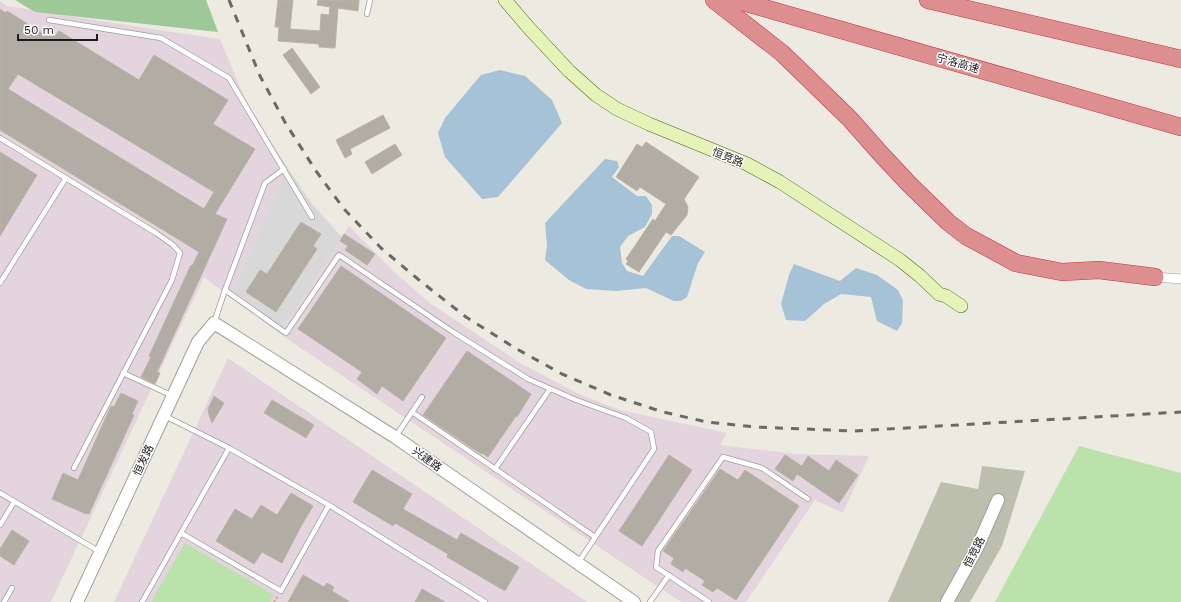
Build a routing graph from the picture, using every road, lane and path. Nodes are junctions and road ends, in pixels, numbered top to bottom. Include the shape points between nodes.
1 (370, 0) edge
2 (504, 0) edge
3 (714, 0) edge
4 (736, 0) edge
5 (928, 0) edge
6 (367, 14) dead end
7 (49, 20) dead end
8 (1181, 59) edge
9 (1181, 126) edge
10 (0, 138) edge
11 (284, 169) junction
12 (66, 178) junction
13 (312, 217) dead end
14 (1155, 277) joint
15 (1181, 279) edge
16 (0, 283) edge
17 (225, 290) junction
18 (961, 306) dead end
19 (214, 323) junction
20 (124, 373) junction
21 (550, 389) junction
22 (173, 396) junction
23 (422, 397) dead end
24 (412, 412) junction
25 (164, 416) junction
26 (395, 437) junction
27 (229, 448) junction
28 (74, 468) dead end
29 (495, 469) junction
30 (0, 493) edge
31 (808, 499) dead end
32 (998, 500) dead end
33 (14, 502) junction
34 (329, 505) junction
35 (0, 525) edge
36 (180, 533) junction
37 (595, 537) junction
38 (100, 552) junction
39 (578, 563) junction
40 (669, 575) junction
41 (12, 588) dead end
42 (4, 602) edge
43 (77, 602) edge
44 (142, 602) edge
45 (485, 602) edge
46 (634, 602) edge
47 (650, 602) edge
48 (709, 602) edge
49 (947, 602) edge

1 - 6 lane
2 - 18 main road, 恒竞路 via 569,71 606,102 649,124 747,164 780,182 900,260 939,294
3 - 14 highway via 782,53 850,118 909,184 966,236 1016,263 1062,272 1099,270
4 - 9 highway, 宁洛高速
5 - 8 highway
7 - 11 lane via 161,38 229,78
10 - 12 lane
11 - 13 lane
11 - 17 lane via 265,183
12 - 16 lane
12 - 20 lane via 156,233 180,253 172,280
14 - 15 street
17 - 19 lane
17 - 21 lane via 286,333 339,255 453,332 528,379
19 - 22 street, 恒发路 via 198,342
19 - 26 street, 兴建路
20 - 22 lane
20 - 28 lane
21 - 29 lane
21 - 37 lane via 626,418 651,432 654,449
22 - 25 street, 恒发路
23 - 24 lane
24 - 26 lane
24 - 29 lane
25 - 27 lane
25 - 38 street, 恒发路
26 - 39 street, 兴建路
27 - 34 lane
27 - 36 lane
29 - 37 lane
30 - 33 lane
31 - 40 lane via 762,468 722,457 658,551 656,567
32 - 49 street, 恒竞路 via 977,548
33 - 35 lane
33 - 38 lane
34 - 36 lane via 281,591
34 - 45 lane
36 - 44 lane
37 - 39 lane
38 - 43 street, 恒发路
39 - 46 street, 兴建路
40 - 47 lane
40 - 48 lane
41 - 42 lane

